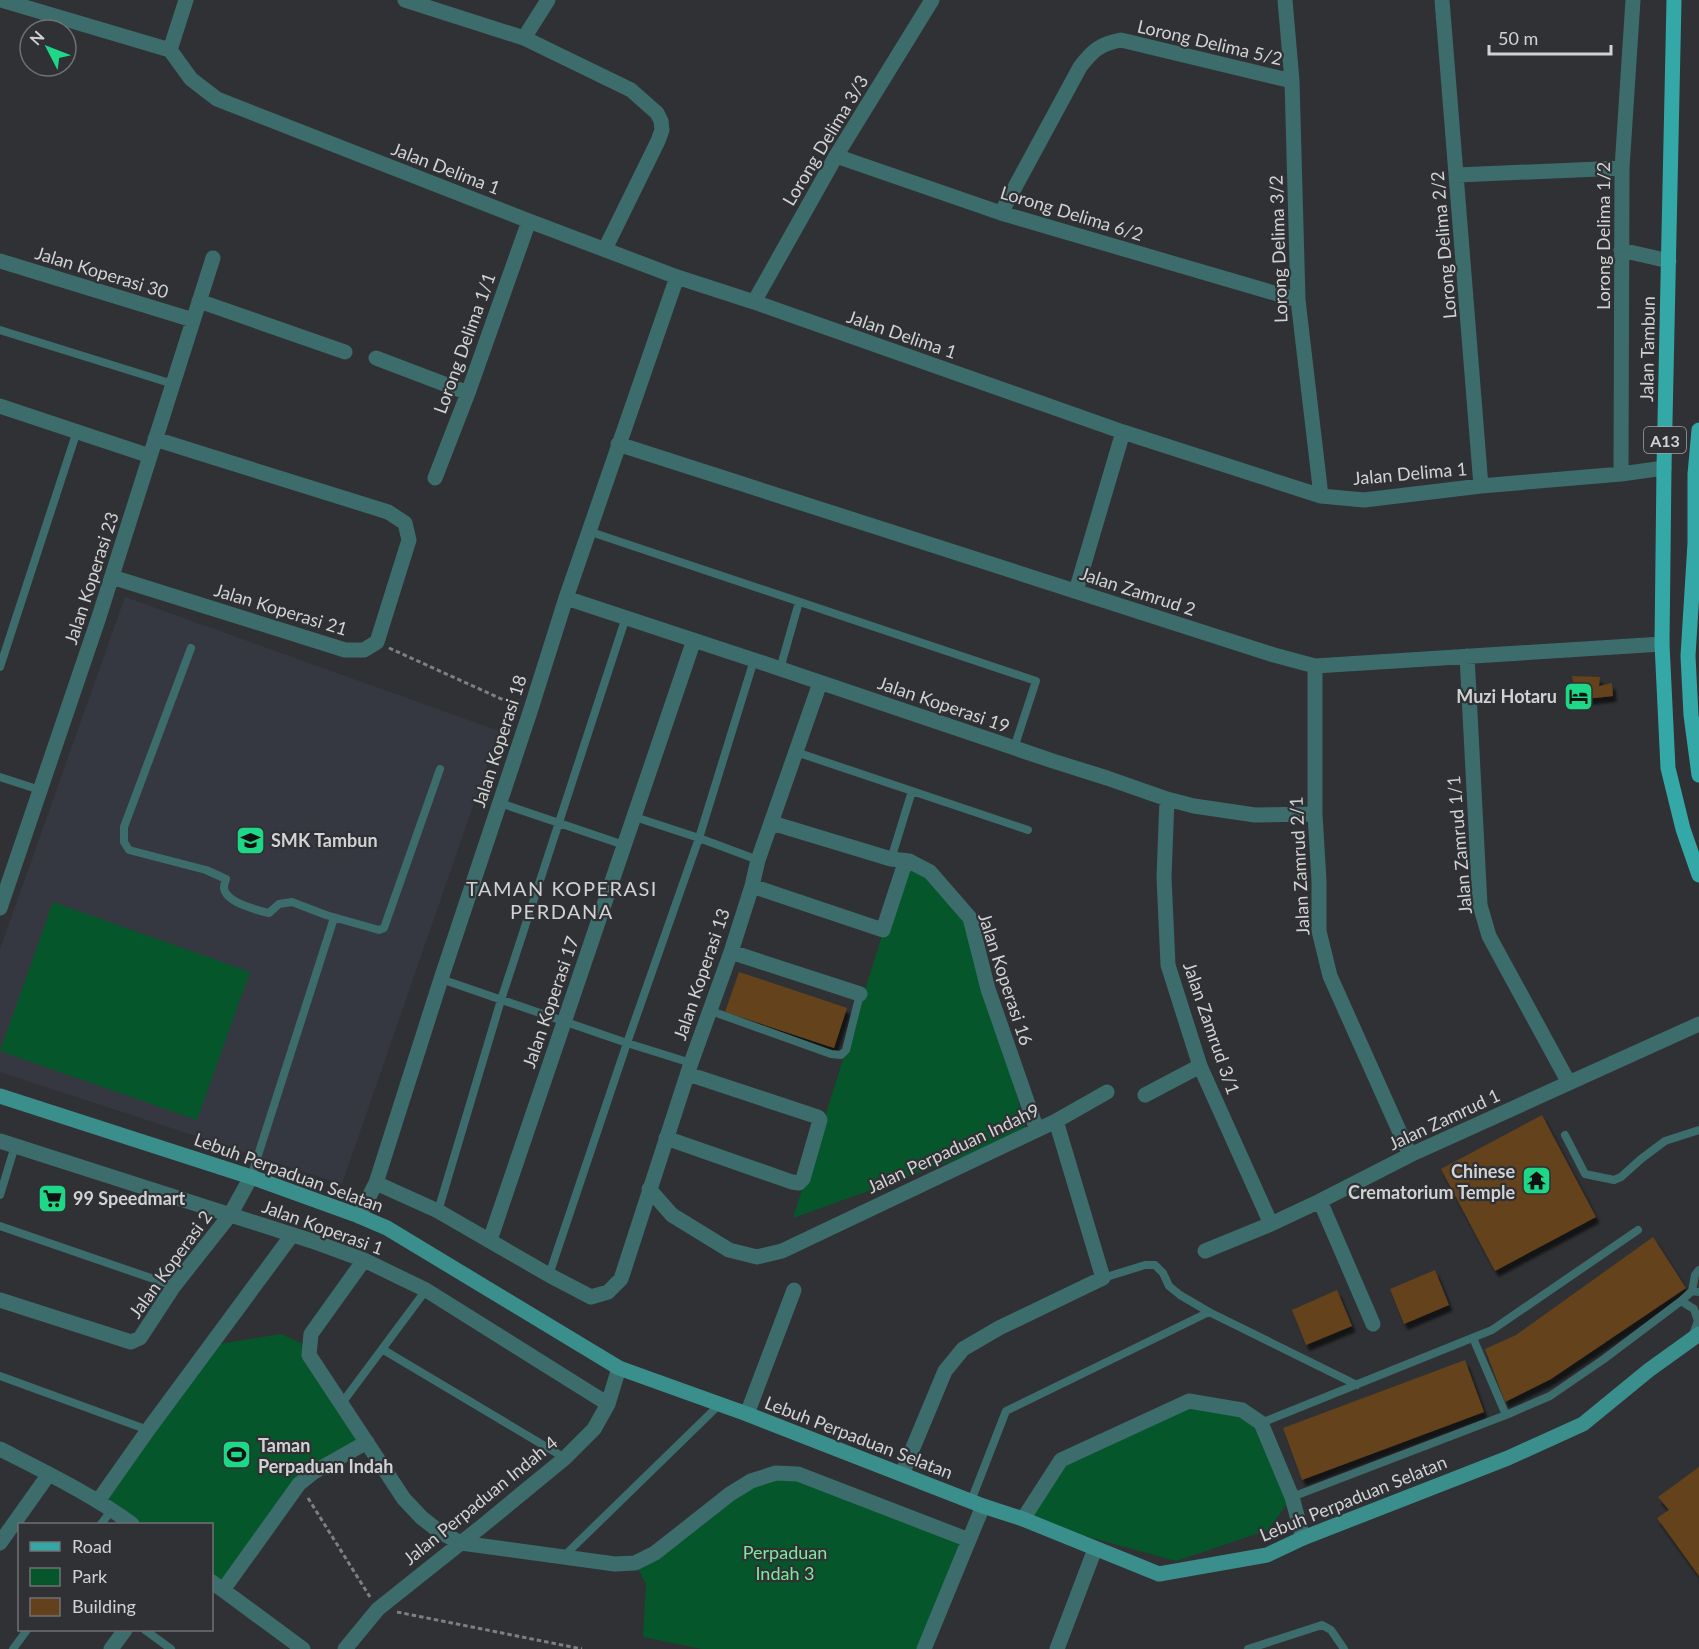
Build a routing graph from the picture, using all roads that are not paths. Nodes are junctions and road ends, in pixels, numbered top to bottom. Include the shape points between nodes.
1 (2, 0) edge
2 (186, 0) edge
3 (405, 0) edge
4 (548, 0) edge
5 (932, 0) edge
6 (1285, 0) edge
7 (1442, 0) edge
8 (1633, 0) edge
9 (1674, 0) edge
10 (524, 38) junction
11 (170, 50) junction
12 (1292, 81) junction
13 (836, 156) junction
14 (1622, 168) junction
15 (1457, 175) junction
16 (1001, 213) junction
17 (529, 221) junction
18 (604, 249) junction
19 (1622, 250) junction
20 (213, 258) dead end
21 (0, 261) edge
22 (1669, 261) junction
23 (676, 277) junction
24 (1298, 300) junction
25 (199, 301) junction
26 (754, 302) junction
27 (193, 320) junction
28 (0, 330) edge
29 (345, 352) dead end
30 (376, 358) dead end
31 (173, 384) junction
32 (468, 393) junction
33 (2, 412) edge
34 (1699, 430) edge
35 (77, 431) junction
36 (1123, 432) junction
37 (156, 439) junction
38 (618, 444) junction
39 (150, 456) junction
40 (1664, 468) junction
41 (1621, 474) junction
42 (435, 478) dead end
43 (1482, 486) junction
44 (1321, 496) junction
45 (588, 531) junction
46 (1697, 543) edge
47 (112, 577) junction
48 (1076, 591) junction
49 (566, 598) junction
50 (799, 602) junction
51 (626, 617) junction
52 (694, 640) junction
53 (1662, 644) junction
54 (191, 648) dead end
55 (1467, 657) junction
56 (754, 660) junction
57 (1315, 666) junction
58 (0, 667) edge
59 (780, 669) junction
60 (820, 682) junction
61 (1014, 748) junction
62 (796, 752) junction
63 (440, 769) dead end
64 (1699, 776) edge
65 (0, 777) edge
66 (40, 790) junction
67 (912, 791) junction
68 (1167, 799) junction
69 (500, 803) junction
70 (1315, 814) junction
71 (635, 817) junction
72 (558, 823) junction
73 (772, 823) junction
74 (1028, 830) dead end
75 (699, 838) junction
76 (624, 845) junction
77 (891, 859) junction
78 (758, 860) junction
79 (909, 861) junction
80 (1699, 875) edge
81 (752, 886) junction
82 (0, 908) edge
83 (334, 918) junction
84 (731, 952) junction
85 (441, 979) junction
86 (860, 994) joint
87 (501, 1000) junction
88 (711, 1011) junction
89 (563, 1022) junction
90 (1699, 1024) edge
91 (627, 1043) junction
92 (1200, 1066) junction
93 (689, 1069) junction
94 (1569, 1083) junction
95 (1107, 1092) dead end
96 (1145, 1095) dead end
97 (0, 1096) edge
98 (1056, 1121) junction
99 (1037, 1130) junction
100 (1699, 1130) edge
101 (1565, 1135) dead end
102 (666, 1138) junction
103 (8, 1144) edge
104 (1410, 1155) junction
105 (251, 1178) junction
106 (376, 1183) junction
107 (649, 1189) junction
108 (0, 1195) edge
109 (1320, 1201) junction
110 (438, 1211) junction
111 (230, 1215) junction
112 (359, 1216) junction
113 (1271, 1224) junction
114 (0, 1226) edge
115 (1638, 1230) dead end
116 (292, 1236) junction
117 (490, 1240) junction
118 (1205, 1251) dead end
119 (364, 1260) junction
120 (1699, 1270) edge
121 (549, 1275) junction
122 (1103, 1278) junction
123 (174, 1286) junction
124 (426, 1290) junction
125 (794, 1290) dead end
126 (1696, 1292) edge
127 (0, 1300) edge
128 (1682, 1301) junction
129 (1209, 1312) junction
130 (1373, 1324) dead end
131 (1695, 1337) edge
132 (1473, 1338) junction
133 (382, 1349) junction
134 (620, 1368) junction
135 (0, 1376) edge
136 (1357, 1385) junction
137 (342, 1403) junction
138 (608, 1404) junction
139 (720, 1404) junction
140 (747, 1414) junction
141 (1506, 1415) junction
142 (1261, 1423) junction
143 (148, 1430) junction
144 (367, 1442) junction
145 (0, 1449) edge
146 (564, 1458) junction
147 (49, 1474) junction
148 (902, 1474) junction
149 (1292, 1497) junction
150 (98, 1502) junction
151 (977, 1503) junction
152 (112, 1510) junction
153 (1023, 1519) junction
154 (102, 1523) edge
155 (131, 1523) edge
156 (1303, 1538) junction
157 (969, 1540) junction
158 (0, 1543) edge
159 (461, 1543) junction
160 (1095, 1549) junction
161 (563, 1557) junction
162 (217, 1586) edge
163 (26, 1631) edge
164 (124, 1631) edge
165 (148, 1631) edge
166 (13, 1649) edge
167 (111, 1649) edge
168 (171, 1649) edge
169 (303, 1649) edge
170 (345, 1649) edge
171 (924, 1649) edge
172 (1057, 1649) edge
173 (1248, 1649) edge
174 (1344, 1649) edge

1 - 11 street
2 - 11 street
3 - 10 street
4 - 10 street
5 - 13 street, Lorong Delima 3/3
6 - 12 street, Lorong Delima 3/2
7 - 15 street, Lorong Delima 2/2
8 - 14 street, Lorong Delima 1/2
9 - 22 main road, Jalan Tambun / A13
10 - 18 street via 631,90 661,121 658,141
11 - 17 street, Jalan Delima 1 via 191,79 217,99
12 - 16 street, Lorong Delima 5/2 via 1121,40 1108,42 1080,67
12 - 24 street, Lorong Delima 3/2
13 - 16 street, Lorong Delima 6/2
13 - 26 street, Lorong Delima 3/3
14 - 15 street
14 - 19 street, Lorong Delima 1/2
15 - 43 street, Lorong Delima 2/2
16 - 24 street, Lorong Delima 6/2
17 - 18 street, Jalan Delima 1
17 - 32 street, Lorong Delima 1/1
18 - 23 street, Jalan Delima 1
19 - 22 street
19 - 41 street, Lorong Delima 1/2
20 - 25 street, Jalan Koperasi 23
21 - 27 street, Jalan Koperasi 30
22 - 40 main road, Jalan Tambun / A13
23 - 26 street, Jalan Delima 1
23 - 38 street, Jalan Koperasi 18
24 - 44 street, Lorong Delima 3/2
25 - 27 street, Jalan Koperasi 23
25 - 29 street
26 - 36 street, Jalan Delima 1
27 - 31 street, Jalan Koperasi 23
28 - 31 lane
30 - 32 street
31 - 37 street, Jalan Koperasi 23
32 - 42 street, Lorong Delima 1/1
33 - 35 street
34 - 46 main road, A13 via 1695,474
35 - 39 street
35 - 58 lane
36 - 44 street, Jalan Delima 1
36 - 48 street
37 - 39 street, Jalan Koperasi 23
37 - 47 street, Jalan Koperasi 21 via 388,512 405,523 409,540 377,642 364,650 345,650
38 - 45 street, Jalan Koperasi 18
38 - 48 street, Jalan Zamrud 2
39 - 47 street, Jalan Koperasi 23
40 - 41 street, Jalan Delima 1
40 - 53 main road, Jalan Tambun / A13
41 - 43 street, Jalan Delima 1
43 - 44 street, Jalan Delima 1 via 1364,500
45 - 49 street, Jalan Koperasi 18
45 - 50 lane
46 - 64 main road, A13 via 1688,656
47 - 66 street, Jalan Koperasi 23
48 - 57 street, Jalan Zamrud 2
49 - 51 street, Jalan Koperasi 19
49 - 69 street, Jalan Koperasi 18
50 - 59 lane
50 - 61 lane via 1036,681
51 - 52 street, Jalan Koperasi 19
51 - 72 lane
52 - 56 street, Jalan Koperasi 19
52 - 71 street, Jalan Koperasi 17
53 - 55 street, Jalan Zamrud 2
53 - 80 main road, Jalan Tambun / A13 via 1668,768
54 - 83 lane via 124,827 124,842 129,850 226,879 228,897 239,903 269,913 279,904 292,902
55 - 57 street, Jalan Zamrud 2
55 - 94 street, Jalan Zamrud 1/1 via 1480,906 1489,936
56 - 59 street, Jalan Koperasi 19
56 - 75 lane
57 - 70 street, Jalan Zamrud 2/1
59 - 60 street, Jalan Koperasi 19
60 - 61 street, Jalan Koperasi 19
60 - 62 street, Jalan Koperasi 13
61 - 68 street, Jalan Koperasi 19
62 - 67 lane
62 - 73 street, Jalan Koperasi 13
63 - 83 lane via 384,928 371,929
65 - 66 lane
66 - 82 street, Jalan Koperasi 23
67 - 74 lane
67 - 77 lane
68 - 70 street, Jalan Koperasi 19 via 1255,815
68 - 92 street, Jalan Zamrud 3/1 via 1164,877 1168,965
69 - 72 lane
69 - 85 street, Jalan Koperasi 18
70 - 104 street, Jalan Zamrud 2/1 via 1319,931 1330,976
71 - 75 lane
71 - 76 street, Jalan Koperasi 17
72 - 76 lane
72 - 87 lane
73 - 77 street, Jalan Koperasi 16
73 - 78 street, Jalan Koperasi 13
75 - 78 lane
75 - 91 lane
76 - 89 street, Jalan Koperasi 17
77 - 79 street, Jalan Koperasi 16
78 - 81 street, Jalan Koperasi 13
79 - 81 street via 883,930
79 - 99 street, Jalan Koperasi 16 via 930,872 970,918 988,989
81 - 84 street, Jalan Koperasi 13
83 - 105 lane
84 - 86 street
84 - 88 street, Jalan Koperasi 13
85 - 87 lane
85 - 106 street, Jalan Koperasi 18
86 - 88 lane via 846,1050 841,1055
87 - 89 lane
87 - 110 lane
88 - 93 street, Jalan Koperasi 13
89 - 91 lane
89 - 117 street, Jalan Koperasi 17
90 - 94 street, Jalan Zamrud 1
91 - 93 lane
91 - 121 lane
92 - 96 street
92 - 113 street, Jalan Zamrud 3/1
93 - 102 street, Jalan Koperasi 13
93 - 102 street via 818,1116 803,1179 792,1182
94 - 104 street, Jalan Zamrud 1
95 - 98 street, Jalan Perpaduan Indah9
97 - 105 street, Lebuh Perpaduan Selatan
98 - 99 street, Jalan Perpaduan Indah9
98 - 122 street
99 - 107 street, Jalan Perpaduan Indah9 via 782,1251 757,1257 729,1250 672,1215
100 - 101 lane via 1665,1141 1614,1180 1585,1174
102 - 107 street, Jalan Koperasi 13
103 - 108 lane
103 - 111 street, Jalan Koperasi 1
104 - 109 street, Jalan Zamrud 1
105 - 111 street, Jalan Koperasi 2
105 - 112 street, Lebuh Perpaduan Selatan
106 - 110 street
106 - 112 street, Jalan Koperasi 18
107 - 121 street, Jalan Koperasi 13 via 621,1279 608,1292 591,1296
109 - 113 street, Jalan Zamrud 1
109 - 130 street
110 - 117 street
111 - 116 street, Jalan Koperasi 1
111 - 123 street, Jalan Koperasi 2
112 - 134 street, Lebuh Perpaduan Selatan via 387,1228
113 - 118 street, Jalan Zamrud 1
114 - 123 lane
115 - 132 lane via 1492,1330
116 - 119 street, Jalan Koperasi 1
116 - 143 street
117 - 121 street
119 - 124 street, Jalan Koperasi 1
119 - 137 street via 311,1334 309,1355
120 - 126 lane via 1695,1275
122 - 129 lane via 1155,1265 1169,1286
122 - 148 street via 963,1349 945,1371
123 - 127 street, Jalan Koperasi 2 via 140,1338 131,1342
124 - 133 lane
124 - 138 street, Jalan Koperasi 1
125 - 140 street
126 - 128 lane
128 - 131 lane via 1694,1309 1698,1321
128 - 141 lane via 1550,1396
129 - 136 lane
129 - 151 lane via 1006,1412
131 - 156 street, Lebuh Perpaduan Selatan via 1583,1424 1508,1458
132 - 136 lane
132 - 141 lane
133 - 137 lane
133 - 146 lane
134 - 138 street, Jalan Perpaduan Indah 4
134 - 139 street, Lebuh Perpaduan Selatan
135 - 143 lane
136 - 142 lane
137 - 144 street
138 - 146 street, Jalan Perpaduan Indah 4 via 594,1429
139 - 140 street, Lebuh Perpaduan Selatan
139 - 161 lane
140 - 148 street, Lebuh Perpaduan Selatan
141 - 149 lane
142 - 149 street
142 - 153 street via 1242,1410 1189,1401 1061,1460
143 - 150 street
144 - 159 street via 404,1499 440,1532
144 - 162 street via 299,1484
145 - 147 street
146 - 159 street, Jalan Perpaduan Indah 4
147 - 150 street
147 - 158 street
148 - 151 street, Lebuh Perpaduan Selatan
149 - 156 street
150 - 152 street
151 - 153 street, Lebuh Perpaduan Selatan
151 - 157 street
152 - 154 lane
152 - 155 street
153 - 160 street, Lebuh Perpaduan Selatan
156 - 160 street, Lebuh Perpaduan Selatan via 1267,1555 1159,1574
157 - 161 street via 798,1474 776,1473 751,1481 730,1494 655,1553 635,1563
157 - 171 street
159 - 161 street
159 - 170 street, Jalan Perpaduan Indah 4 via 378,1609
160 - 172 street
162 - 169 street
163 - 166 lane
164 - 167 street
165 - 168 lane
173 - 174 lane via 1322,1625 1331,1630

